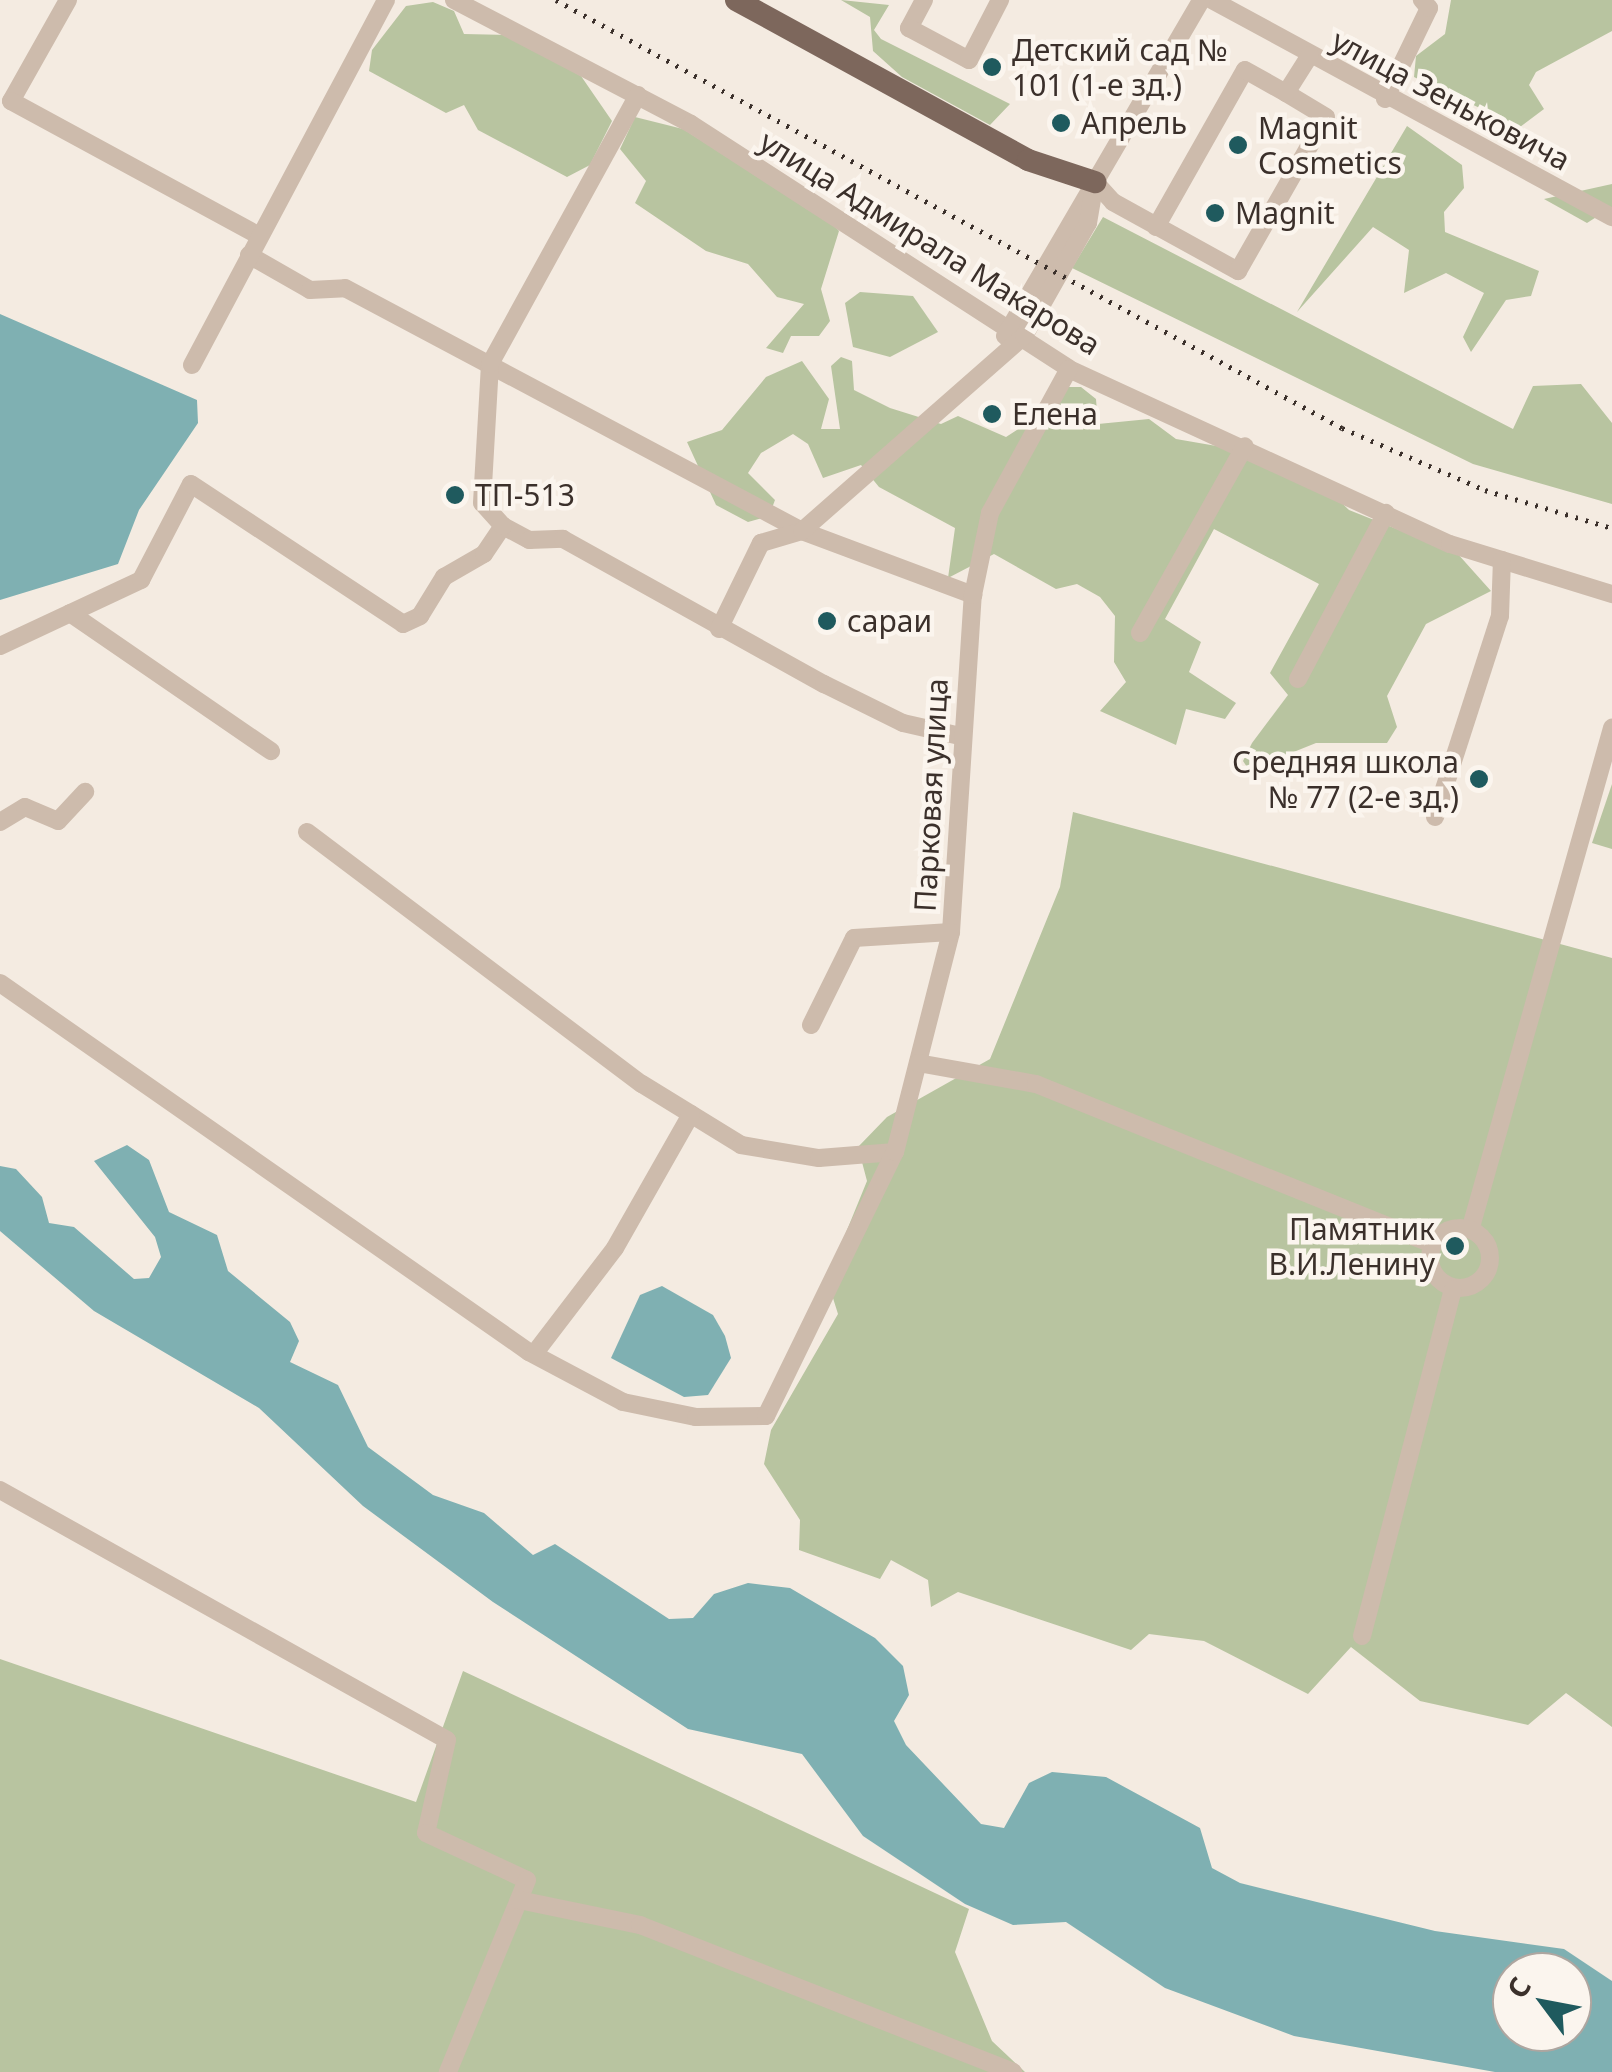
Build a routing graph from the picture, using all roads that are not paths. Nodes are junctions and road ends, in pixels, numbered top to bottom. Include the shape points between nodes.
1 (68, 0) edge
2 (386, 0) edge
3 (454, 0) edge
4 (736, 0) edge
5 (924, 0) edge
6 (1000, 0) edge
7 (1200, 0) edge
8 (1212, 0) edge
9 (1422, 0) edge
10 (1310, 55) junction
11 (1286, 93) junction
12 (638, 94) junction
13 (1386, 98) junction
14 (1095, 182) junction
15 (1612, 217) edge
16 (1156, 226) junction
17 (260, 236) junction
18 (250, 255) junction
19 (1018, 332) junction
20 (490, 364) junction
21 (192, 366) dead end
22 (1069, 368) junction
23 (1244, 446) junction
24 (1386, 513) junction
25 (503, 526) junction
26 (802, 531) junction
27 (1502, 560) junction
28 (1612, 594) edge
29 (973, 595) junction
30 (70, 613) junction
31 (718, 629) junction
32 (1140, 633) dead end
33 (0, 646) edge
34 (1298, 679) dead end
35 (1612, 728) edge
36 (960, 736) junction
37 (270, 751) dead end
38 (85, 792) dead end
39 (1435, 817) dead end
40 (0, 822) edge
41 (307, 832) dead end
42 (951, 932) junction
43 (0, 982) edge
44 (812, 1025) dead end
45 (918, 1063) junction
46 (691, 1114) junction
47 (894, 1152) junction
48 (1471, 1227) junction
49 (1434, 1245) junction
50 (1453, 1290) junction
51 (534, 1354) junction
52 (0, 1490) edge
53 (1362, 1636) dead end
54 (519, 1900) junction
55 (448, 2072) edge
56 (1014, 2072) edge

1 - 17 street via 11,102
2 - 17 street
3 - 12 street, улица Адмирала Макарова
4 - 14 main road via 1028,160
5 - 6 street via 909,28 968,60
7 - 14 street
8 - 10 street, улица Зеньковича
9 - 13 street via 1429,8
10 - 11 street
10 - 13 street, улица Зеньковича
11 - 16 street via 1245,70
11 - 16 street via 1326,117 1238,271
12 - 19 street, улица Адмирала Макарова
12 - 20 street
13 - 15 street, улица Зеньковича
14 - 16 street
14 - 19 street
17 - 18 street
18 - 20 street via 310,290 345,288
18 - 21 street
19 - 22 street, улица Адмирала Макарова
19 - 26 street
20 - 25 street via 482,502
20 - 26 street
22 - 23 street, улица Адмирала Макарова
22 - 29 street, Парковая улица via 990,513
23 - 24 street, улица Адмирала Макарова
23 - 32 street
24 - 27 street, улица Адмирала Макарова
24 - 34 street
25 - 30 street via 484,554 444,578 420,616 403,624 190,484 141,580
25 - 31 street via 528,540 563,538
26 - 29 street
26 - 31 street via 760,543
27 - 28 street, улица Адмирала Макарова
27 - 39 street via 1500,616
29 - 36 street, Парковая улица
30 - 33 street
30 - 37 street
31 - 36 street via 903,723
35 - 48 street
36 - 42 street, Парковая улица
38 - 40 street via 58,822 25,807
41 - 46 street
42 - 44 street via 854,938
42 - 45 street, Парковая улица
43 - 51 street
45 - 47 street, Парковая улица
45 - 49 street via 1036,1084
46 - 47 street via 741,1145 819,1158
46 - 51 street via 615,1248
47 - 51 street, Парковая улица via 766,1416 696,1416 623,1402
48 - 49 street via 1449,1230
48 - 50 street via 1486,1243 1488,1266 1475,1284
49 - 50 street via 1432,1266
50 - 53 street
52 - 54 street via 447,1740 426,1832 527,1880
54 - 55 street
54 - 56 street via 640,1925

